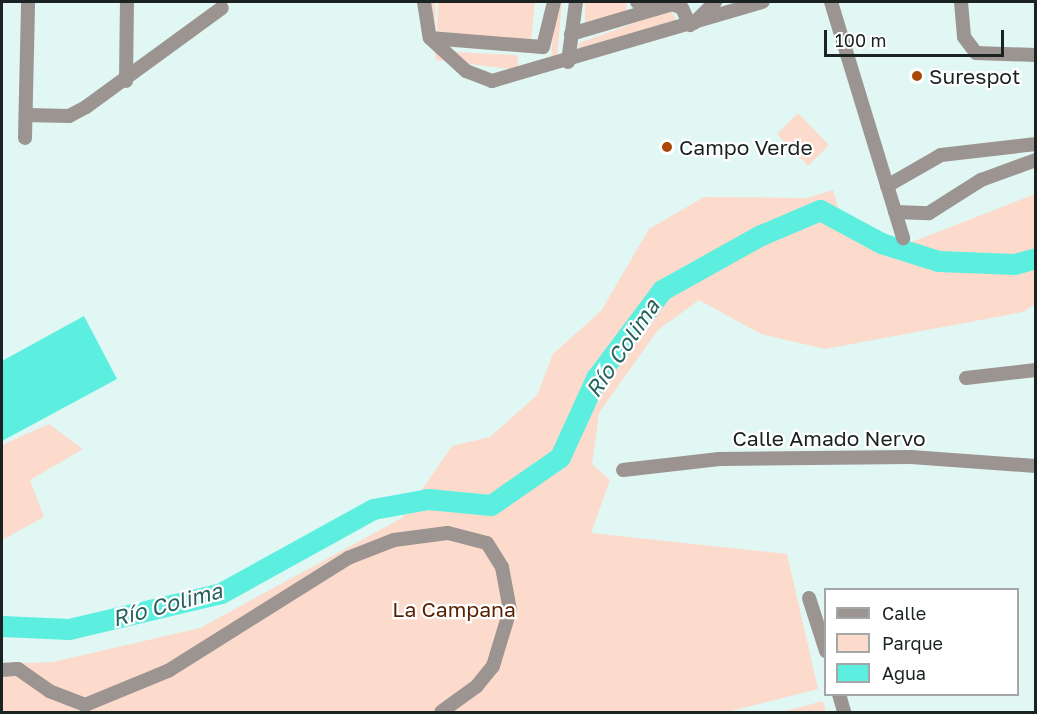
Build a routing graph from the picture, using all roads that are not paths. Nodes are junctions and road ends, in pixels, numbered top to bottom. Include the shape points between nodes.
1 (28, 2) edge
2 (127, 2) edge
3 (424, 2) edge
4 (554, 2) edge
5 (576, 2) edge
6 (637, 2) edge
7 (715, 2) edge
8 (763, 2) edge
9 (831, 2) edge
10 (961, 2) edge
11 (222, 9) dead end
12 (654, 9) junction
13 (691, 25) junction
14 (571, 34) junction
15 (430, 38) junction
16 (531, 48) junction
17 (1035, 55) edge
18 (568, 62) junction
19 (530, 72) junction
20 (126, 81) junction
21 (27, 115) junction
22 (26, 138) dead end
23 (1035, 144) edge
24 (1035, 160) edge
25 (887, 186) junction
26 (895, 212) junction
27 (903, 238) dead end
28 (1035, 370) edge
29 (966, 378) dead end
30 (1035, 466) edge
31 (623, 470) dead end
32 (809, 598) dead end
33 (824, 648) edge
34 (2, 670) edge
35 (840, 696) edge
36 (441, 712) edge
37 (844, 712) edge

1 - 21 street
2 - 20 street
3 - 15 street
4 - 16 street via 548,39 543,47
5 - 14 street
6 - 12 street
7 - 13 street
8 - 13 street
9 - 25 street
10 - 17 street via 964,37 976,53
11 - 20 street
12 - 13 street via 678,5
12 - 14 street
13 - 18 street
14 - 18 street
15 - 16 street
15 - 19 street via 466,71 492,81
16 - 19 street
18 - 19 street
20 - 21 street via 69,116
21 - 22 street
23 - 25 street via 941,155
24 - 26 street via 981,180 929,213
25 - 26 street
26 - 27 street
28 - 29 street
30 - 31 street, Calle Amado Nervo via 911,457 719,459
32 - 33 street
34 - 36 street via 18,669 49,691 85,705 168,671 348,558 394,540 448,533 487,543 502,567 510,610 493,666 477,686
35 - 37 street

